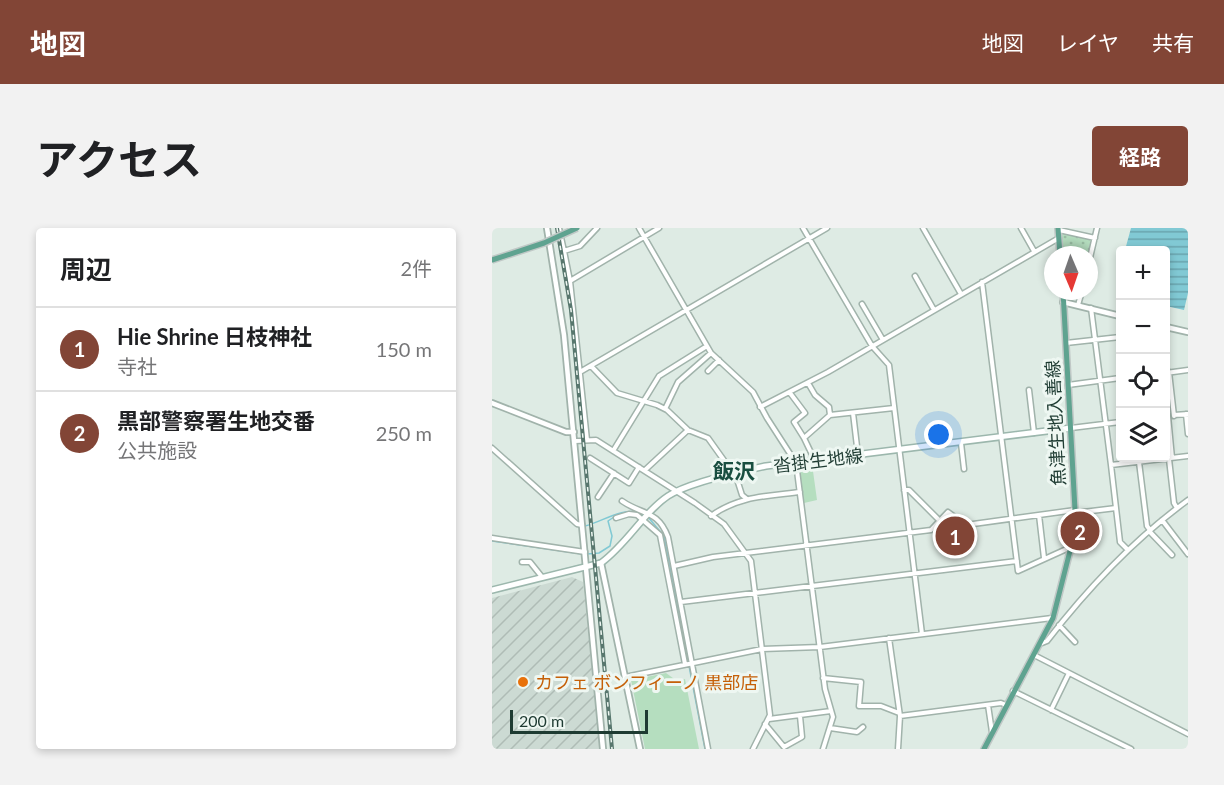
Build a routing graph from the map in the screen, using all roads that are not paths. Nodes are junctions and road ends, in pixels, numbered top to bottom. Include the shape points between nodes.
1 (547, 228) edge
2 (559, 228) edge
3 (576, 228) edge
4 (597, 228) edge
5 (639, 228) edge
6 (659, 228) edge
7 (803, 228) edge
8 (827, 228) edge
9 (923, 228) edge
10 (1022, 228) edge
11 (1097, 228) edge
12 (1058, 229) edge
13 (644, 237) junction
14 (1059, 238) junction
15 (1095, 238) junction
16 (809, 239) junction
17 (1059, 246) edge
18 (1093, 246) edge
19 (564, 251) junction
20 (1034, 251) junction
21 (492, 260) edge
22 (915, 276) dead end
23 (570, 281) junction
24 (982, 282) junction
25 (961, 294) junction
26 (1079, 300) edge
27 (1063, 302) joint
28 (861, 304) dead end
29 (1078, 305) junction
30 (1091, 308) junction
31 (686, 310) junction
32 (934, 310) junction
33 (1116, 315) edge
34 (1170, 328) edge
35 (1188, 331) edge
36 (1116, 337) edge
37 (883, 340) junction
38 (1094, 340) junction
39 (1065, 343) junction
40 (707, 346) junction
41 (872, 346) junction
42 (711, 353) junction
43 (719, 360) junction
44 (591, 366) junction
45 (1188, 370) edge
46 (708, 371) dead end
47 (580, 372) junction
48 (1170, 373) edge
49 (1116, 379) edge
50 (1099, 381) junction
51 (808, 383) junction
52 (1068, 385) junction
53 (1029, 390) dead end
54 (1170, 391) edge
55 (790, 393) junction
56 (644, 400) junction
57 (492, 403) edge
58 (760, 407) junction
59 (894, 408) junction
60 (665, 409) junction
61 (853, 413) junction
62 (1187, 414) edge
63 (830, 416) junction
64 (1170, 416) edge
65 (1174, 416) junction
66 (1116, 423) edge
67 (1105, 424) junction
68 (1071, 428) junction
69 (688, 430) junction
70 (574, 432) junction
71 (1034, 434) junction
72 (1188, 434) edge
73 (804, 438) junction
74 (1002, 438) junction
75 (587, 440) junction
76 (575, 441) junction
77 (961, 443) junction
78 (492, 448) edge
79 (1170, 448) edge
80 (899, 450) junction
81 (612, 451) junction
82 (858, 455) junction
83 (1188, 456) edge
84 (590, 458) dead end
85 (1171, 459) junction
86 (815, 460) junction
87 (1131, 462) edge
88 (1138, 462) edge
89 (796, 463) junction
90 (1111, 465) junction
91 (639, 467) junction
92 (964, 469) dead end
93 (645, 470) junction
94 (614, 473) junction
95 (734, 473) junction
96 (904, 490) junction
97 (678, 492) junction
98 (800, 492) junction
99 (598, 497) dead end
100 (748, 499) junction
101 (1188, 500) edge
102 (622, 501) dead end
103 (1116, 508) junction
104 (1177, 508) junction
105 (1075, 512) junction
106 (1039, 515) junction
107 (711, 516) junction
108 (648, 517) junction
109 (616, 518) dead end
110 (1012, 519) junction
111 (939, 520) junction
112 (1162, 520) junction
113 (583, 525) junction
114 (1150, 531) junction
115 (909, 532) junction
116 (492, 538) edge
117 (807, 544) junction
118 (1071, 547) junction
119 (1127, 549) junction
120 (743, 552) junction
121 (585, 553) junction
122 (1188, 554) edge
123 (1172, 555) dead end
124 (1044, 558) junction
125 (1017, 561) junction
126 (522, 562) dead end
127 (602, 563) junction
128 (586, 566) junction
129 (674, 566) junction
130 (914, 574) junction
131 (542, 578) junction
132 (812, 586) junction
133 (492, 590) edge
134 (755, 593) junction
135 (681, 602) junction
136 (1053, 618) junction
137 (1059, 625) junction
138 (922, 634) junction
139 (889, 638) junction
140 (1075, 642) dead end
141 (1042, 643) junction
142 (819, 647) junction
143 (762, 649) junction
144 (1034, 655) junction
145 (693, 663) junction
146 (685, 664) junction
147 (1068, 675) junction
148 (625, 677) junction
149 (823, 678) junction
150 (1013, 691) junction
151 (988, 705) junction
152 (1006, 705) junction
153 (1051, 710) junction
154 (831, 711) junction
155 (900, 715) junction
156 (800, 716) junction
157 (769, 719) junction
158 (765, 724) junction
159 (863, 727) dead end
160 (830, 728) junction
161 (992, 732) junction
162 (1188, 734) edge
163 (782, 748) edge
164 (603, 749) edge
165 (639, 749) edge
166 (708, 749) edge
167 (753, 749) edge
168 (823, 749) edge
169 (898, 749) edge
170 (984, 749) edge
171 (1131, 749) edge

1 - 70 street via 558,287
2 - 19 street
3 - 21 main road, bridge
4 - 19 street via 580,246
5 - 13 street
6 - 13 street
7 - 16 street
8 - 16 street
9 - 25 street
10 - 20 street
11 - 15 street
12 - 14 main road
12 - 15 street
13 - 23 street
13 - 31 street
14 - 17 main road
14 - 20 street
15 - 18 street
16 - 31 street
16 - 41 street
19 - 23 street
20 - 24 street
22 - 32 street
23 - 47 street
24 - 25 street
24 - 74 street
25 - 32 street
26 - 29 street
27 - 29 street
27 - 39 main road, 魚津生地入善線
28 - 37 street
29 - 30 street
30 - 33 street
30 - 38 street
31 - 40 street
31 - 44 street
32 - 37 street
34 - 35 street
36 - 38 street
37 - 41 street
38 - 39 street
38 - 50 street
39 - 52 main road, 魚津生地入善線
40 - 42 street
40 - 56 street via 659,376
41 - 51 street
41 - 59 street via 889,365
42 - 43 street
42 - 60 street via 678,382
43 - 46 street
43 - 58 street via 753,392
44 - 47 street
44 - 56 street via 616,393
45 - 48 street
47 - 75 street
49 - 50 street
50 - 52 street
50 - 67 street
51 - 55 street
51 - 63 street via 829,407
52 - 68 main road, 魚津生地入善線
53 - 71 street
54 - 65 street
55 - 58 street
55 - 73 street via 805,413 794,422
56 - 60 street
56 - 81 street
57 - 70 street
58 - 89 street
59 - 61 street
59 - 80 street
60 - 69 street
61 - 63 street
61 - 82 street
62 - 65 street
62 - 72 street
63 - 73 street
64 - 65 street
66 - 67 street
67 - 68 street
67 - 90 street
68 - 71 main road, 沓掛生地線
68 - 105 main road, 魚津生地入善線
69 - 93 street
69 - 95 street via 708,438
70 - 76 street
71 - 74 main road, 沓掛生地線
73 - 86 street
74 - 77 main road, 沓掛生地線
74 - 110 street
75 - 76 street
75 - 81 street via 596,440
76 - 113 street
77 - 80 main road, 沓掛生地線
77 - 92 street
78 - 113 street via 577,524
79 - 85 street
80 - 82 main road, 沓掛生地線
80 - 96 street
81 - 91 street
82 - 86 main road, 沓掛生地線
83 - 85 street
84 - 94 street
85 - 104 street
86 - 89 main road, 沓掛生地線
87 - 90 street
88 - 114 street
89 - 95 main road, 沓掛生地線
89 - 98 street
90 - 103 street
91 - 93 street
91 - 94 street via 629,483
93 - 97 street
94 - 99 street
95 - 97 main road, 沓掛生地線
95 - 100 street via 742,495
96 - 111 street via 909,489
96 - 115 street
97 - 107 street
97 - 108 main road, 沓掛生地線 via 668,495
98 - 100 street
98 - 117 street
100 - 107 street via 728,503
101 - 104 street
102 - 108 street
103 - 105 street
103 - 119 street via 1120,542
104 - 112 street
105 - 106 street
105 - 118 main road, 魚津生地入善線
106 - 110 street
106 - 124 street
107 - 120 street via 724,524
108 - 109 street via 629,514
108 - 127 main road, 沓掛生地線
108 - 129 street via 665,528
108 - 146 street via 662,541
110 - 111 street via 966,525 948,512
110 - 125 street
111 - 115 street via 931,530
112 - 114 street
112 - 122 street
113 - 121 street
114 - 119 street
114 - 123 street
115 - 117 street
115 - 130 street
116 - 121 street
117 - 120 street
117 - 132 street
118 - 124 street
118 - 136 main road, 魚津生地入善線
119 - 137 street
120 - 129 street
120 - 134 street via 751,561
121 - 128 street
124 - 125 street via 1018,571
125 - 130 street
126 - 131 street via 530,562
127 - 128 main road
127 - 148 street
128 - 131 main road
128 - 164 street
129 - 135 street
130 - 132 street
130 - 138 street
131 - 133 main road
132 - 134 street
132 - 142 street
134 - 135 street
134 - 143 street
135 - 145 street
136 - 138 street
136 - 141 main road, 魚津生地入善線
137 - 140 street
137 - 141 street
138 - 139 street
139 - 142 street
139 - 155 street
141 - 144 main road, 魚津生地入善線
142 - 143 street
142 - 149 street
143 - 145 street
143 - 157 street
144 - 147 street
144 - 150 main road, 魚津生地入善線
145 - 146 street
145 - 166 street
146 - 148 street
147 - 153 street
147 - 162 street
148 - 165 street
149 - 154 street
149 - 155 street via 861,682 859,706 881,706
150 - 152 main road, 魚津生地入善線
150 - 153 street
151 - 152 street
151 - 155 street
151 - 161 street
152 - 161 main road, 魚津生地入善線
153 - 171 street
154 - 156 street
154 - 160 street
155 - 169 street
156 - 157 street
156 - 163 street via 802,737
157 - 158 street
158 - 163 street
158 - 167 street
159 - 160 street via 857,732
160 - 168 street
161 - 170 main road, 魚津生地入善線

